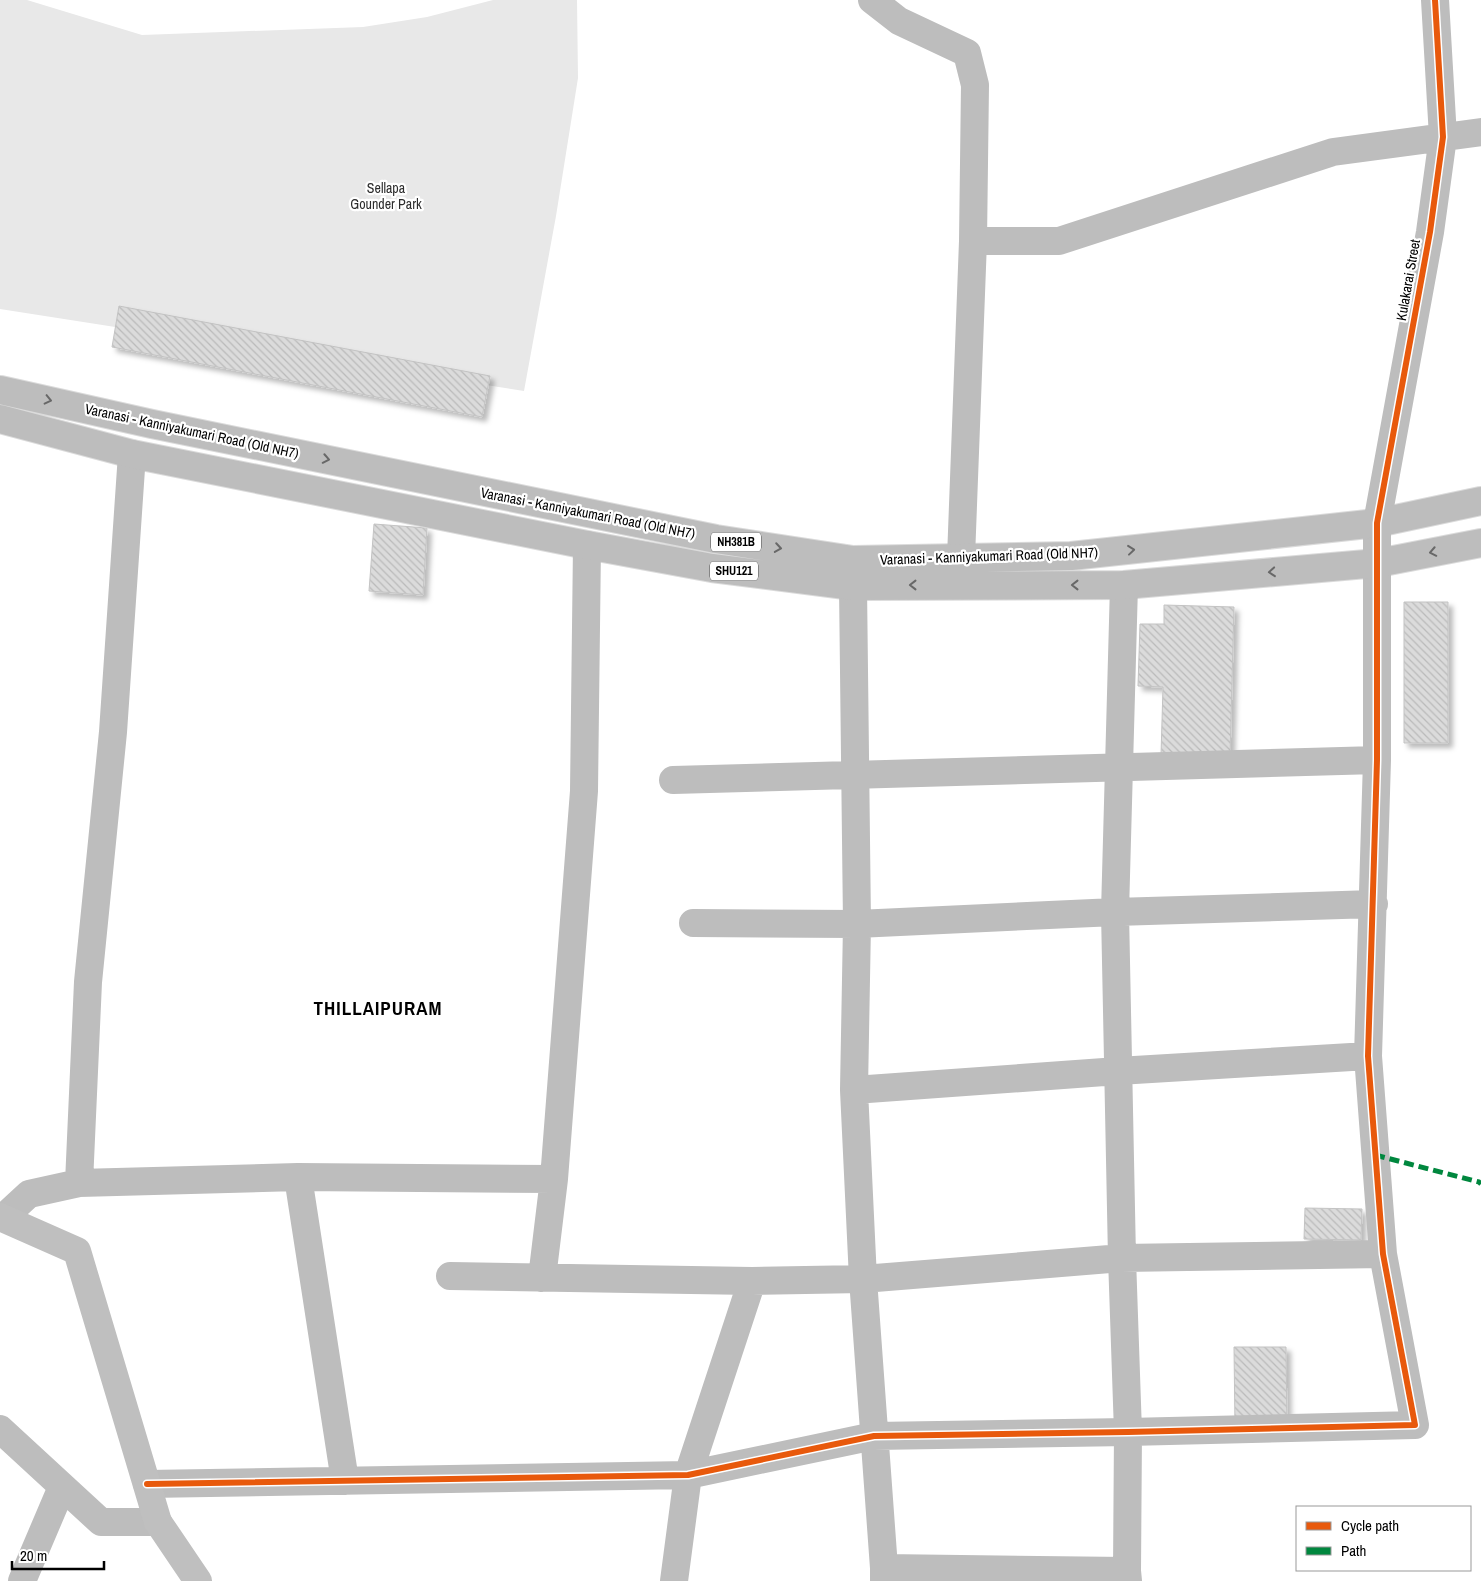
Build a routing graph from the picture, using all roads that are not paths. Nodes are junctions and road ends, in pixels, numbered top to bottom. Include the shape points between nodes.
1 (872, 0) edge
2 (1435, 0) edge
3 (1481, 132) edge
4 (1443, 137) junction
5 (973, 241) junction
6 (0, 390) edge
7 (0, 419) edge
8 (132, 454) junction
9 (1481, 501) edge
10 (1378, 523) junction
11 (1481, 542) edge
12 (587, 545) junction
13 (962, 558) junction
14 (1378, 563) junction
15 (1124, 585) junction
16 (853, 586) junction
17 (1378, 760) junction
18 (1118, 769) junction
19 (855, 774) junction
20 (673, 780) dead end
21 (1374, 904) junction
22 (1116, 912) junction
23 (693, 923) dead end
24 (857, 924) junction
25 (1368, 1056) junction
26 (1118, 1071) junction
27 (854, 1090) junction
28 (298, 1177) junction
29 (554, 1179) junction
30 (79, 1183) junction
31 (1, 1218) edge
32 (1382, 1254) junction
33 (1122, 1258) junction
34 (450, 1276) dead end
35 (542, 1278) junction
36 (862, 1278) junction
37 (752, 1281) junction
38 (0, 1429) edge
39 (1128, 1432) junction
40 (874, 1436) junction
41 (688, 1475) junction
42 (345, 1480) junction
43 (147, 1484) junction
44 (62, 1487) junction
45 (158, 1522) junction
46 (884, 1574) edge
47 (1128, 1576) edge
48 (22, 1581) edge
49 (198, 1581) edge
50 (674, 1581) edge

1 - 5 street via 899,20 967,53 975,86
2 - 4 street, Kulakarai Street
3 - 4 street
4 - 5 street via 1333,152 1059,241
4 - 10 street, Kulakarai Street via 1430,232
5 - 13 street
6 -> 13 street, Varanasi - Kanniyakumari Road (Old NH7) / NH381B via 152,424 716,538 853,560
7 - 8 street, Varanasi - Kanniyakumari Road (Old NH7) / SHU121
8 - 12 street, Varanasi - Kanniyakumari Road (Old NH7) / SHU121
8 - 30 street via 113,732 88,982
9 - 10 street, Varanasi - Kanniyakumari Road (Old NH7) / NH381B
13 -> 10 street, Varanasi - Kanniyakumari Road (Old NH7) / NH381B via 1071,556
10 - 14 street, Kulakarai Street
11 -> 14 street, Varanasi - Kanniyakumari Road (Old NH7) / SHU121
12 - 16 street, Varanasi - Kanniyakumari Road (Old NH7) / SHU121 via 712,568
12 - 29 street via 584,791
14 -> 15 street, Varanasi - Kanniyakumari Road (Old NH7) / SHU121
14 - 17 street, Kulakarai Street
15 -> 16 street, Varanasi - Kanniyakumari Road (Old NH7) / SHU121
15 - 18 street
16 - 19 street
17 - 18 street
17 - 21 street, Kulakarai Street
18 - 19 street
18 - 22 street
19 - 20 street
19 - 24 street
21 - 22 street
21 - 25 street, Kulakarai Street
22 - 24 street
22 - 26 street
23 - 24 street
24 - 27 street
25 - 26 street
25 - 32 street, Kulakarai Street
26 - 27 street
26 - 33 street
27 - 36 street
28 - 29 street
28 - 30 street
28 - 42 street
29 - 35 street
30 - 31 street via 30,1194
31 - 43 street via 77,1251
32 - 33 street
32 - 39 street, Kulakarai Street via 1415,1425
33 - 36 street
33 - 39 street
34 - 35 street
35 - 37 street
36 - 37 street
36 - 40 street
37 - 41 street
38 - 44 street
39 - 40 street
39 - 47 street
40 - 41 street
40 - 46 street
41 - 42 street
41 - 50 street
42 - 43 street
43 - 45 street
44 - 45 street via 101,1522
44 - 48 street
45 - 49 street
46 - 47 street

